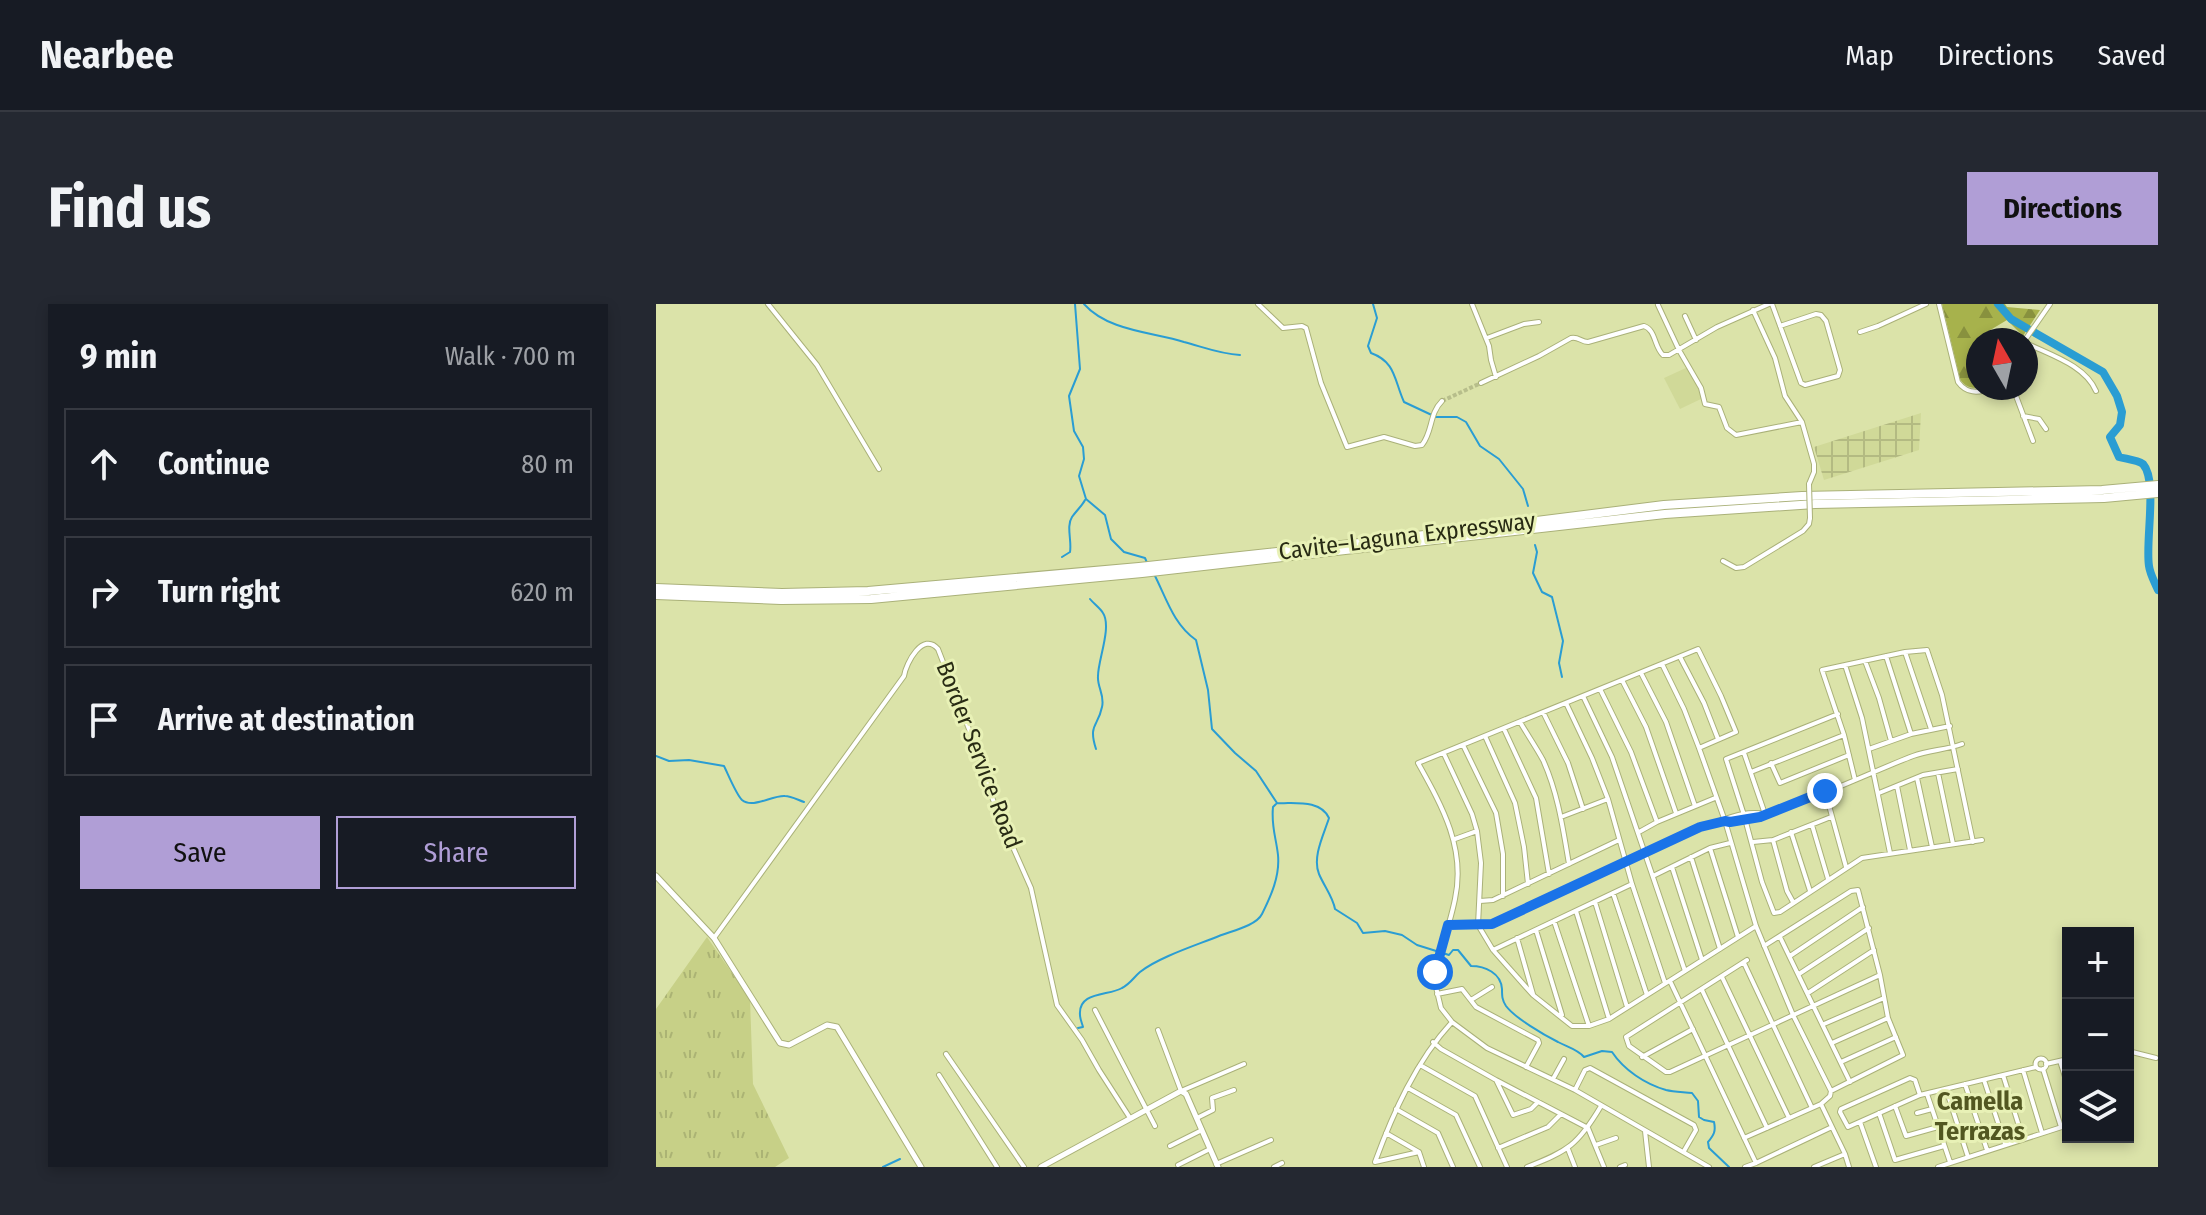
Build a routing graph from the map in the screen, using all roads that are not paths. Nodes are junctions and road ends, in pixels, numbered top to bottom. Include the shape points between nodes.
1 (768, 304) edge
2 (1258, 304) edge
3 (1472, 304) edge
4 (1770, 304) edge
5 (1926, 304) edge
6 (1939, 304) edge
7 (2050, 304) edge
8 (1658, 305) edge
9 (1753, 310) junction
10 (1685, 316) dead end
11 (1539, 322) dead end
12 (1780, 326) junction
13 (2033, 328) edge
14 (1860, 332) dead end
15 (1487, 338) junction
16 (1696, 340) junction
17 (2038, 347) edge
18 (1679, 350) junction
19 (1497, 378) junction
20 (1481, 383) tunnel mouth
21 (1966, 390) edge
22 (2096, 391) dead end
23 (2017, 400) edge
24 (1442, 401) tunnel mouth
25 (2023, 416) junction
26 (1802, 422) junction
27 (2046, 429) dead end
28 (2033, 441) dead end
29 (879, 469) dead end
30 (2158, 485) edge
31 (2142, 491) junction
32 (2158, 493) edge
33 (1723, 561) dead end
34 (1140, 570) junction
35 (656, 588) edge
36 (656, 595) edge
37 (1905, 652) junction
38 (1886, 656) junction
39 (1680, 657) junction
40 (1865, 661) junction
41 (1662, 664) junction
42 (1845, 664) junction
43 (1641, 673) junction
44 (1622, 680) junction
45 (1600, 689) junction
46 (1583, 696) junction
47 (1566, 703) junction
48 (1543, 712) junction
49 (1838, 714) junction
50 (1520, 722) junction
51 (1950, 726) junction
52 (1503, 729) junction
53 (1931, 729) junction
54 (1911, 734) junction
55 (1844, 735) junction
56 (1485, 736) junction
57 (1718, 739) junction
58 (1891, 741) junction
59 (1962, 744) dead end
60 (1463, 745) junction
61 (1953, 747) junction
62 (1699, 748) junction
63 (1869, 749) junction
64 (1444, 753) junction
65 (1744, 753) junction
66 (1849, 755) junction
67 (1771, 763) junction
68 (1958, 769) junction
69 (1751, 772) junction
70 (1874, 772) junction
71 (1938, 773) junction
72 (1917, 778) junction
73 (1855, 780) junction
74 (1897, 786) junction
75 (1825, 791) junction
76 (1879, 793) junction
77 (1715, 798) junction
78 (1608, 799) junction
79 (1695, 806) junction
80 (1583, 809) junction
81 (1676, 813) junction
82 (1765, 814) junction
83 (1561, 817) junction
84 (1745, 817) junction
85 (1831, 817) junction
86 (1725, 821) junction
87 (1657, 822) junction
88 (1812, 825) junction
89 (1477, 831) junction
90 (1639, 832) junction
91 (1791, 832) junction
92 (1455, 839) junction
93 (1619, 840) junction
94 (1773, 840) junction
95 (1982, 840) dead end
96 (1753, 842) junction
97 (1973, 842) junction
98 (1730, 843) junction
99 (1953, 844) junction
100 (1932, 847) junction
101 (1710, 848) junction
102 (1910, 850) junction
103 (1890, 853) junction
104 (1646, 854) junction
105 (1691, 857) junction
106 (1626, 862) junction
107 (1569, 864) junction
108 (1672, 867) junction
109 (1846, 867) junction
110 (1549, 874) junction
111 (656, 876) edge
112 (1653, 876) junction
113 (1828, 879) junction
114 (1528, 884) junction
115 (1632, 884) junction
116 (1810, 891) junction
117 (1613, 893) junction
118 (1503, 896) junction
119 (1480, 901) junction
120 (1595, 902) junction
121 (1793, 902) junction
122 (1863, 907) junction
123 (1576, 911) junction
124 (1554, 921) junction
125 (1448, 925) junction
126 (1478, 925) junction
127 (1756, 926) junction
128 (1869, 928) junction
129 (1536, 930) junction
130 (1738, 937) junction
131 (1780, 937) junction
132 (714, 938) junction
133 (1517, 938) junction
134 (1764, 946) junction
135 (1720, 949) junction
136 (1493, 950) junction
137 (1874, 950) junction
138 (1790, 956) junction
139 (1702, 960) junction
140 (1685, 971) junction
141 (1799, 974) junction
142 (1880, 975) junction
143 (1722, 977) junction
144 (1668, 982) junction
145 (1492, 987) dead end
146 (1702, 990) junction
147 (1808, 993) junction
148 (1437, 994) junction
149 (1533, 995) junction
150 (1647, 995) junction
151 (1884, 998) junction
152 (1471, 1000) junction
153 (1681, 1004) junction
154 (1814, 1006) junction
155 (1627, 1008) junction
156 (1095, 1010) dead end
157 (1793, 1015) junction
158 (1562, 1017) junction
159 (1888, 1018) junction
160 (1609, 1019) junction
161 (1452, 1022) junction
162 (1773, 1025) junction
163 (1823, 1025) junction
164 (1589, 1026) junction
165 (1693, 1029) junction
166 (1158, 1030) dead end
167 (1749, 1035) junction
168 (1896, 1037) junction
169 (1433, 1042) junction
170 (1831, 1043) junction
171 (1728, 1044) junction
172 (2134, 1052) edge
173 (946, 1054) dead end
174 (1705, 1055) junction
175 (1642, 1057) junction
176 (2156, 1058) dead end
177 (1564, 1059) dead end
178 (2060, 1061) joint
179 (1841, 1062) junction
180 (1244, 1064) dead end
181 (1420, 1065) junction
182 (1526, 1067) junction
183 (2036, 1067) junction
184 (2045, 1067) junction
185 (2023, 1070) junction
186 (2063, 1071) edge
187 (939, 1075) dead end
188 (2003, 1075) junction
189 (1553, 1079) junction
190 (1496, 1080) junction
191 (1984, 1080) junction
192 (1850, 1082) junction
193 (1965, 1084) junction
194 (1408, 1088) junction
195 (1946, 1089) junction
196 (1234, 1090) dead end
197 (1575, 1090) junction
198 (1181, 1091) junction
199 (1831, 1091) junction
200 (1927, 1094) junction
201 (1920, 1095) junction
202 (1538, 1102) junction
203 (1821, 1104) junction
204 (1601, 1106) junction
205 (1895, 1106) junction
206 (1146, 1108) junction
207 (1812, 1108) junction
208 (1396, 1109) junction
209 (1932, 1109) junction
210 (1879, 1113) junction
211 (1917, 1113) dead end
212 (1561, 1114) junction
213 (1130, 1118) junction
214 (1197, 1118) junction
215 (1789, 1118) junction
216 (1860, 1122) junction
217 (1155, 1126) dead end
218 (1833, 1127) junction
219 (1938, 1127) junction
220 (2061, 1127) joint
221 (1588, 1128) junction
222 (1767, 1128) junction
223 (1202, 1130) junction
224 (1645, 1131) junction
225 (1386, 1133) junction
226 (2042, 1133) junction
227 (1616, 1138) dead end
228 (1744, 1138) junction
229 (2023, 1139) junction
230 (1271, 1140) dead end
231 (2005, 1144) junction
232 (1596, 1145) junction
233 (1170, 1146) dead end
234 (1944, 1146) junction
235 (1498, 1148) junction
236 (1210, 1149) junction
237 (1568, 1149) junction
238 (1987, 1150) junction
239 (1684, 1151) junction
240 (1419, 1152) junction
241 (1845, 1154) junction
242 (1968, 1157) junction
243 (1544, 1160) junction
244 (1282, 1163) dead end
245 (1756, 1163) junction
246 (1178, 1165) edge
247 (1217, 1165) edge
248 (1375, 1165) edge
249 (1948, 1165) edge
250 (1746, 1166) edge
251 (1817, 1166) edge
252 (921, 1167) edge
253 (997, 1167) edge
254 (1024, 1167) edge
255 (1041, 1167) edge
256 (1274, 1167) edge
257 (1424, 1167) edge
258 (1453, 1167) edge
259 (1480, 1167) edge
260 (1507, 1167) edge
261 (1527, 1167) edge
262 (1546, 1167) edge
263 (1575, 1167) edge
264 (1604, 1167) edge
265 (1649, 1167) edge
266 (1709, 1167) edge
267 (1849, 1167) edge
268 (1876, 1167) edge
269 (1938, 1167) edge

1 - 29 street via 817,365
2 - 24 street via 1283,328 1306,328 1347,447 1384,437 1422,445
3 - 15 street
4 - 9 street
4 - 12 street
5 - 14 street
6 - 21 street via 1958,382
7 - 13 street
8 - 18 street
9 - 16 street
9 - 26 street via 1785,396
10 - 16 street
11 - 15 street
12 - 12 street via 1821,315 1838,376 1802,385
15 - 19 street
16 - 18 street
17 - 22 street via 2091,379
18 - 19 street via 1663,355 1644,326 1588,342 1572,338
18 - 26 street via 1705,404 1719,407 1727,428 1736,435
19 - 20 street
23 - 25 street
25 - 27 street via 2039,419
25 - 28 street
26 - 33 street, bridge via 1814,464 1809,524 1744,567
30 - 31 highway, Cavite–Laguna Expressway
31 - 32 highway, Cavite–Laguna Expressway
31 - 34 highway, Cavite–Laguna Expressway via 2104,498 1815,504 1665,514
34 - 35 highway, Cavite–Laguna Expressway via 868,591
34 - 36 highway, Cavite–Laguna Expressway via 858,599
37 - 38 street
37 - 51 street via 1927,650
37 - 53 street
38 - 40 street
38 - 54 street
39 - 41 street
39 - 57 street
39 - 57 street via 1698,649 1721,696 1736,732
40 - 42 street
40 - 58 street
41 - 43 street
41 - 62 street
42 - 49 street via 1822,670
42 - 63 street
43 - 44 street
43 - 79 street via 1666,722
44 - 45 street
44 - 81 street via 1646,727
45 - 46 street
45 - 87 street
46 - 47 street
46 - 90 street
47 - 48 street
47 - 78 street
48 - 50 street
48 - 80 street
49 - 55 street
49 - 65 street
50 - 52 street
50 - 83 street via 1543,760
51 - 53 street
51 - 61 street
52 - 56 street
52 - 110 street via 1536,798
53 - 54 street
54 - 58 street
55 - 66 street
55 - 67 street
56 - 60 street
56 - 114 street via 1515,803
57 - 62 street
58 - 63 street
59 - 61 street
60 - 64 street
60 - 118 street via 1496,813
61 - 68 street
61 - 70 street
62 - 77 street
63 - 70 street
64 - 89 street
64 - 92 street via 1418,763
65 - 69 street
65 - 84 street via 1725,763
66 - 67 street via 1780,783
66 - 73 street
67 - 69 street
68 - 71 street
68 - 97 street
69 - 82 street
70 - 73 street
70 - 76 street
71 - 72 street
71 - 99 street
72 - 74 street
72 - 100 street
73 - 75 street
74 - 76 street
74 - 102 street
75 - 82 street
75 - 85 street
76 - 103 street
77 - 79 street
77 - 86 street
78 - 80 street
78 - 93 street
79 - 81 street
80 - 83 street
81 - 87 street
82 - 84 street
83 - 107 street
84 - 86 street
84 - 96 street
85 - 88 street
85 - 109 street
86 - 98 street
86 - 104 street via 1700,827
87 - 90 street
88 - 91 street
88 - 113 street
89 - 92 street
89 - 119 street
90 - 104 street
91 - 94 street
91 - 116 street
92 - 125 street via 1458,882
93 - 106 street
93 - 107 street
94 - 96 street
94 - 121 street
95 - 97 street
96 - 121 street via 1772,911 1780,912
97 - 99 street
98 - 101 street
98 - 127 street
99 - 100 street
100 - 102 street
101 - 105 street
101 - 130 street
102 - 103 street
103 - 109 street
104 - 106 street
104 - 112 street
105 - 108 street
105 - 135 street
106 - 115 street
106 - 126 street via 1492,924
107 - 110 street
108 - 112 street
108 - 139 street
109 - 113 street
110 - 114 street
111 - 132 street
112 - 140 street
113 - 116 street
114 - 118 street
115 - 117 street
115 - 144 street
116 - 121 street
117 - 120 street
117 - 150 street
118 - 119 street
119 - 126 street
120 - 123 street
120 - 155 street
122 - 128 street
122 - 131 street via 1856,889
122 - 138 street
123 - 124 street
123 - 160 street
124 - 129 street
124 - 164 street
125 - 126 street
125 - 148 street via 1435,972
126 - 136 street
127 - 130 street
127 - 134 street
128 - 137 street
128 - 141 street
129 - 133 street
129 - 158 street
130 - 135 street
131 - 134 street
131 - 138 street
132 - 213 street, Border Service Road via 905,668 923,644 933,643 1031,888 1057,1005
132 - 252 street via 780,1043 789,1045 827,1025 837,1027
133 - 136 street
133 - 149 street
134 - 157 street
135 - 139 street
136 - 149 street
137 - 142 street
137 - 147 street
138 - 141 street
139 - 140 street
140 - 144 street
141 - 147 street
142 - 151 street
142 - 154 street
143 - 146 street
143 - 162 street via 1745,961
143 - 167 street
144 - 150 street
144 - 153 street
145 - 152 street
146 - 153 street
146 - 171 street
147 - 154 street
148 - 152 street via 1462,989
148 - 161 street
149 - 158 street
150 - 155 street
151 - 159 street
151 - 163 street
152 - 182 street via 1538,1040
153 - 165 street
153 - 175 street via 1626,1037
154 - 157 street
154 - 163 street
155 - 160 street
156 - 206 street
157 - 162 street
157 - 199 street
158 - 164 street via 1572,1026
159 - 168 street
159 - 170 street
160 - 164 street
161 - 169 street
161 - 182 street via 1487,1048
162 - 167 street
162 - 207 street
163 - 170 street
165 - 174 street
165 - 175 street
166 - 198 street
167 - 171 street
167 - 215 street
168 - 179 street
168 - 192 street via 1902,1057
169 - 181 street
169 - 190 street
170 - 179 street
171 - 174 street
171 - 222 street
172 - 176 street
173 - 254 street
174 - 175 street via 1670,1072
174 - 228 street
177 - 189 street
178 - 184 street
178 - 186 street
179 - 192 street
180 - 198 street
181 - 194 street
181 - 235 street via 1475,1096
182 - 189 street
183 - 184 street
183 - 184 street via 2043,1059
183 - 185 street
184 - 220 street
185 - 188 street
185 - 226 street
187 - 253 street
188 - 191 street
188 - 229 street
189 - 197 street
190 - 202 street
190 - 202 street via 1513,1115
191 - 193 street
191 - 231 street
192 - 199 street
193 - 195 street
193 - 238 street
194 - 208 street
194 - 259 street via 1456,1115
195 - 200 street
195 - 242 street
196 - 214 street via 1212,1098 1214,1109
197 - 204 street
197 - 239 street via 1590,1068 1694,1125
198 - 206 street
198 - 214 street
199 - 203 street
200 - 201 street
200 - 209 street
201 - 205 street
201 - 216 street via 1910,1078 1840,1110 1846,1126
202 - 212 street
203 - 207 street
203 - 218 street
204 - 221 street
204 - 224 street
205 - 210 street
205 - 219 street via 1906,1136
206 - 213 street
206 - 217 street
207 - 215 street
208 - 225 street
208 - 258 street via 1438,1133
209 - 211 street
209 - 219 street
210 - 216 street
210 - 234 street via 1895,1160
212 - 221 street
212 - 235 street via 1548,1127
213 - 255 street
214 - 223 street
215 - 222 street
216 - 268 street
218 - 241 street
218 - 245 street
219 - 234 street
220 - 226 street
221 - 232 street
221 - 237 street
222 - 228 street
223 - 233 street
223 - 236 street
224 - 239 street
224 - 265 street
225 - 240 street
225 - 248 street
226 - 229 street
227 - 232 street
228 - 245 street
229 - 231 street
230 - 247 street
231 - 238 street
232 - 264 street
234 - 249 street
235 - 260 street
236 - 246 street
236 - 247 street
237 - 243 street
237 - 263 street
238 - 242 street
239 - 266 street
240 - 248 street
240 - 257 street
241 - 251 street
241 - 267 street
242 - 249 street
243 - 261 street
243 - 262 street
244 - 256 street
245 - 250 street
249 - 269 street

